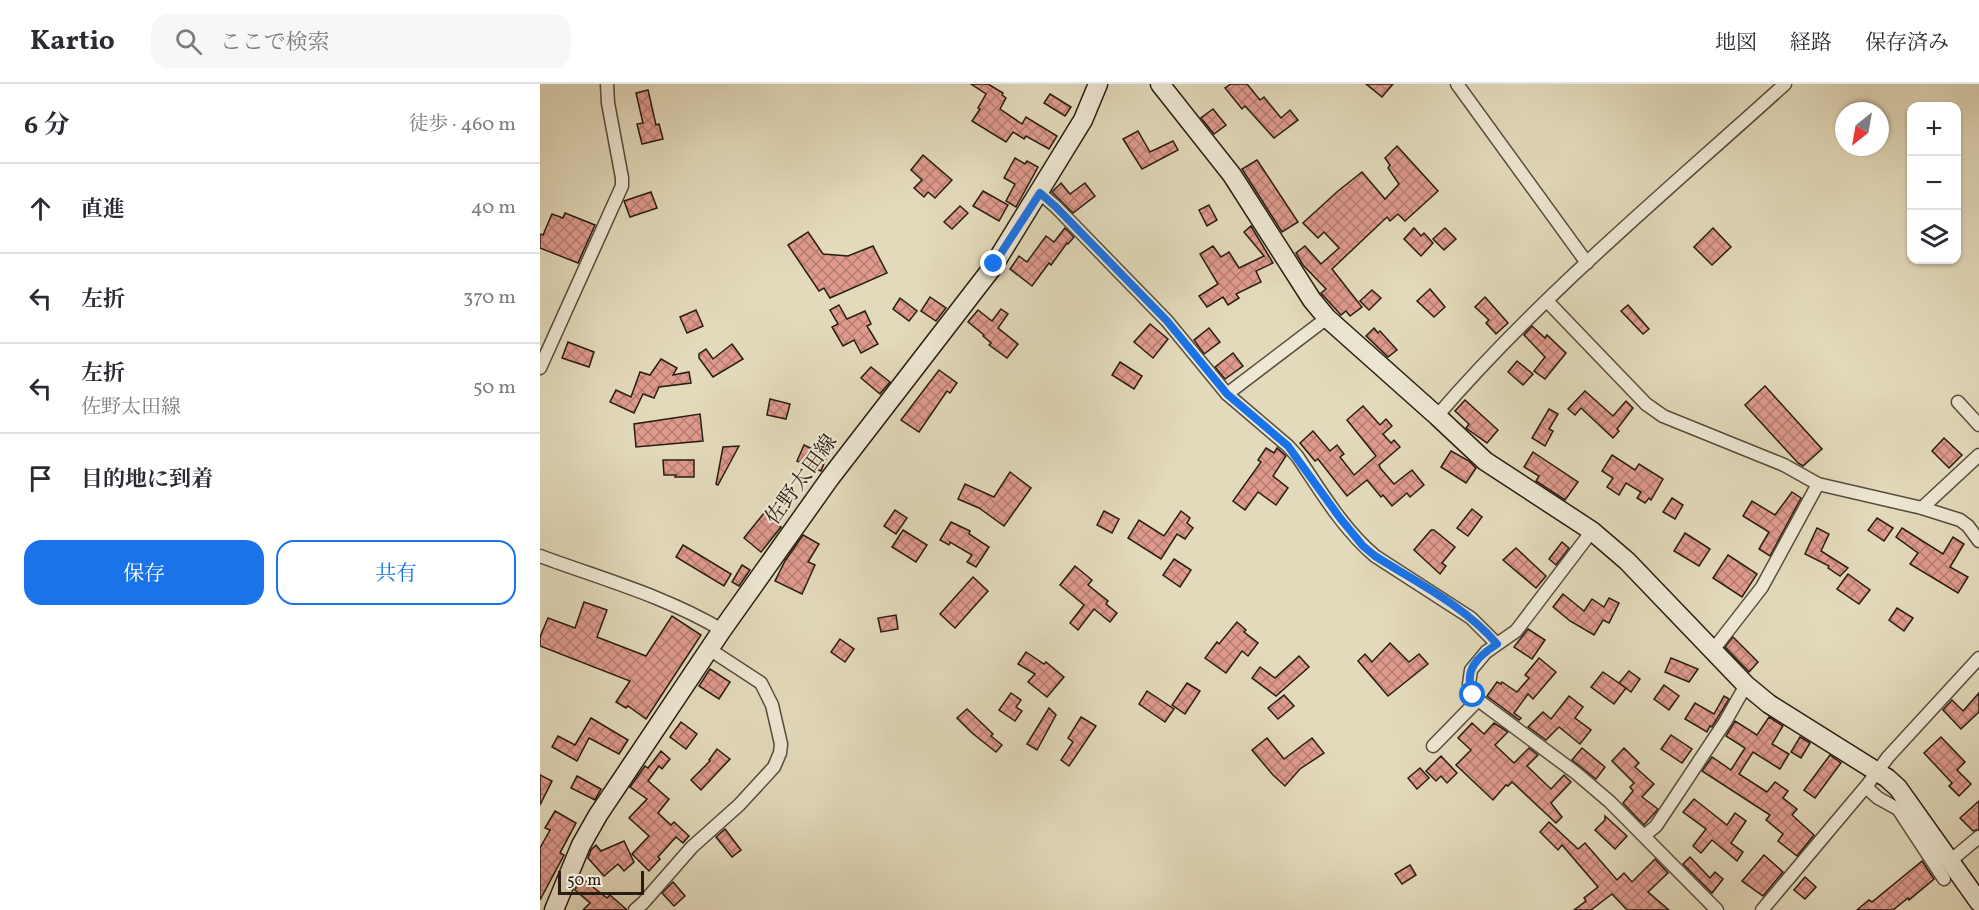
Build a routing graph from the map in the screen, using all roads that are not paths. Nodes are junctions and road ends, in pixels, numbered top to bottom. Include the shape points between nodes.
1 (607, 84) edge
2 (1098, 84) edge
3 (1160, 84) edge
4 (1458, 84) edge
5 (1785, 84) edge
6 (1040, 193) junction
7 (1587, 263) junction
8 (1547, 301) junction
9 (1327, 318) junction
10 (540, 368) edge
11 (1227, 394) junction
12 (1958, 402) dead end
13 (1437, 416) junction
14 (1979, 425) edge
15 (1979, 455) edge
16 (1818, 484) junction
17 (1922, 508) junction
18 (1592, 531) junction
19 (1979, 541) edge
20 (540, 556) edge
21 (722, 630) junction
22 (1497, 644) junction
23 (709, 649) junction
24 (1713, 650) junction
25 (1979, 658) edge
26 (1746, 685) junction
27 (1478, 700) junction
28 (1433, 747) dead end
29 (1877, 771) junction
30 (1866, 787) junction
31 (1644, 836) junction
32 (1979, 837) edge
33 (1956, 856) dead end
34 (1941, 872) dead end
35 (1979, 902) edge
36 (554, 910) edge
37 (635, 910) edge
38 (1717, 910) edge
39 (1762, 910) edge

1 - 10 street via 622,186
2 - 6 street, 佐野太田線 via 1083,120
3 - 9 street via 1233,175
4 - 7 street
5 - 7 street
6 - 11 street via 1167,321
6 - 21 street, 佐野太田線 via 992,268 830,478
7 - 8 street
8 - 13 street
8 - 16 street via 1662,416 1784,465
9 - 11 street
9 - 13 street
11 - 22 street via 1297,456 1363,546 1471,618
12 - 14 street
13 - 18 street via 1485,462
15 - 17 street
16 - 17 street
16 - 24 street via 1762,587
17 - 19 street via 1960,520
18 - 22 street via 1516,631
18 - 24 street via 1627,561
20 - 21 street via 670,602
21 - 23 street, 佐野太田線
22 - 27 street via 1479,658 1469,677 1468,684
23 - 36 street, 佐野太田線 via 598,815
23 - 37 street via 761,683 772,705 780,753 774,767 739,805 692,847
24 - 26 street
25 - 29 street
26 - 29 street via 1798,724
26 - 31 street via 1671,805
27 - 28 street
27 - 31 street via 1576,773
29 - 30 street
29 - 35 street via 1898,788
30 - 34 street via 1898,809
30 - 39 street
31 - 38 street
32 - 33 street

